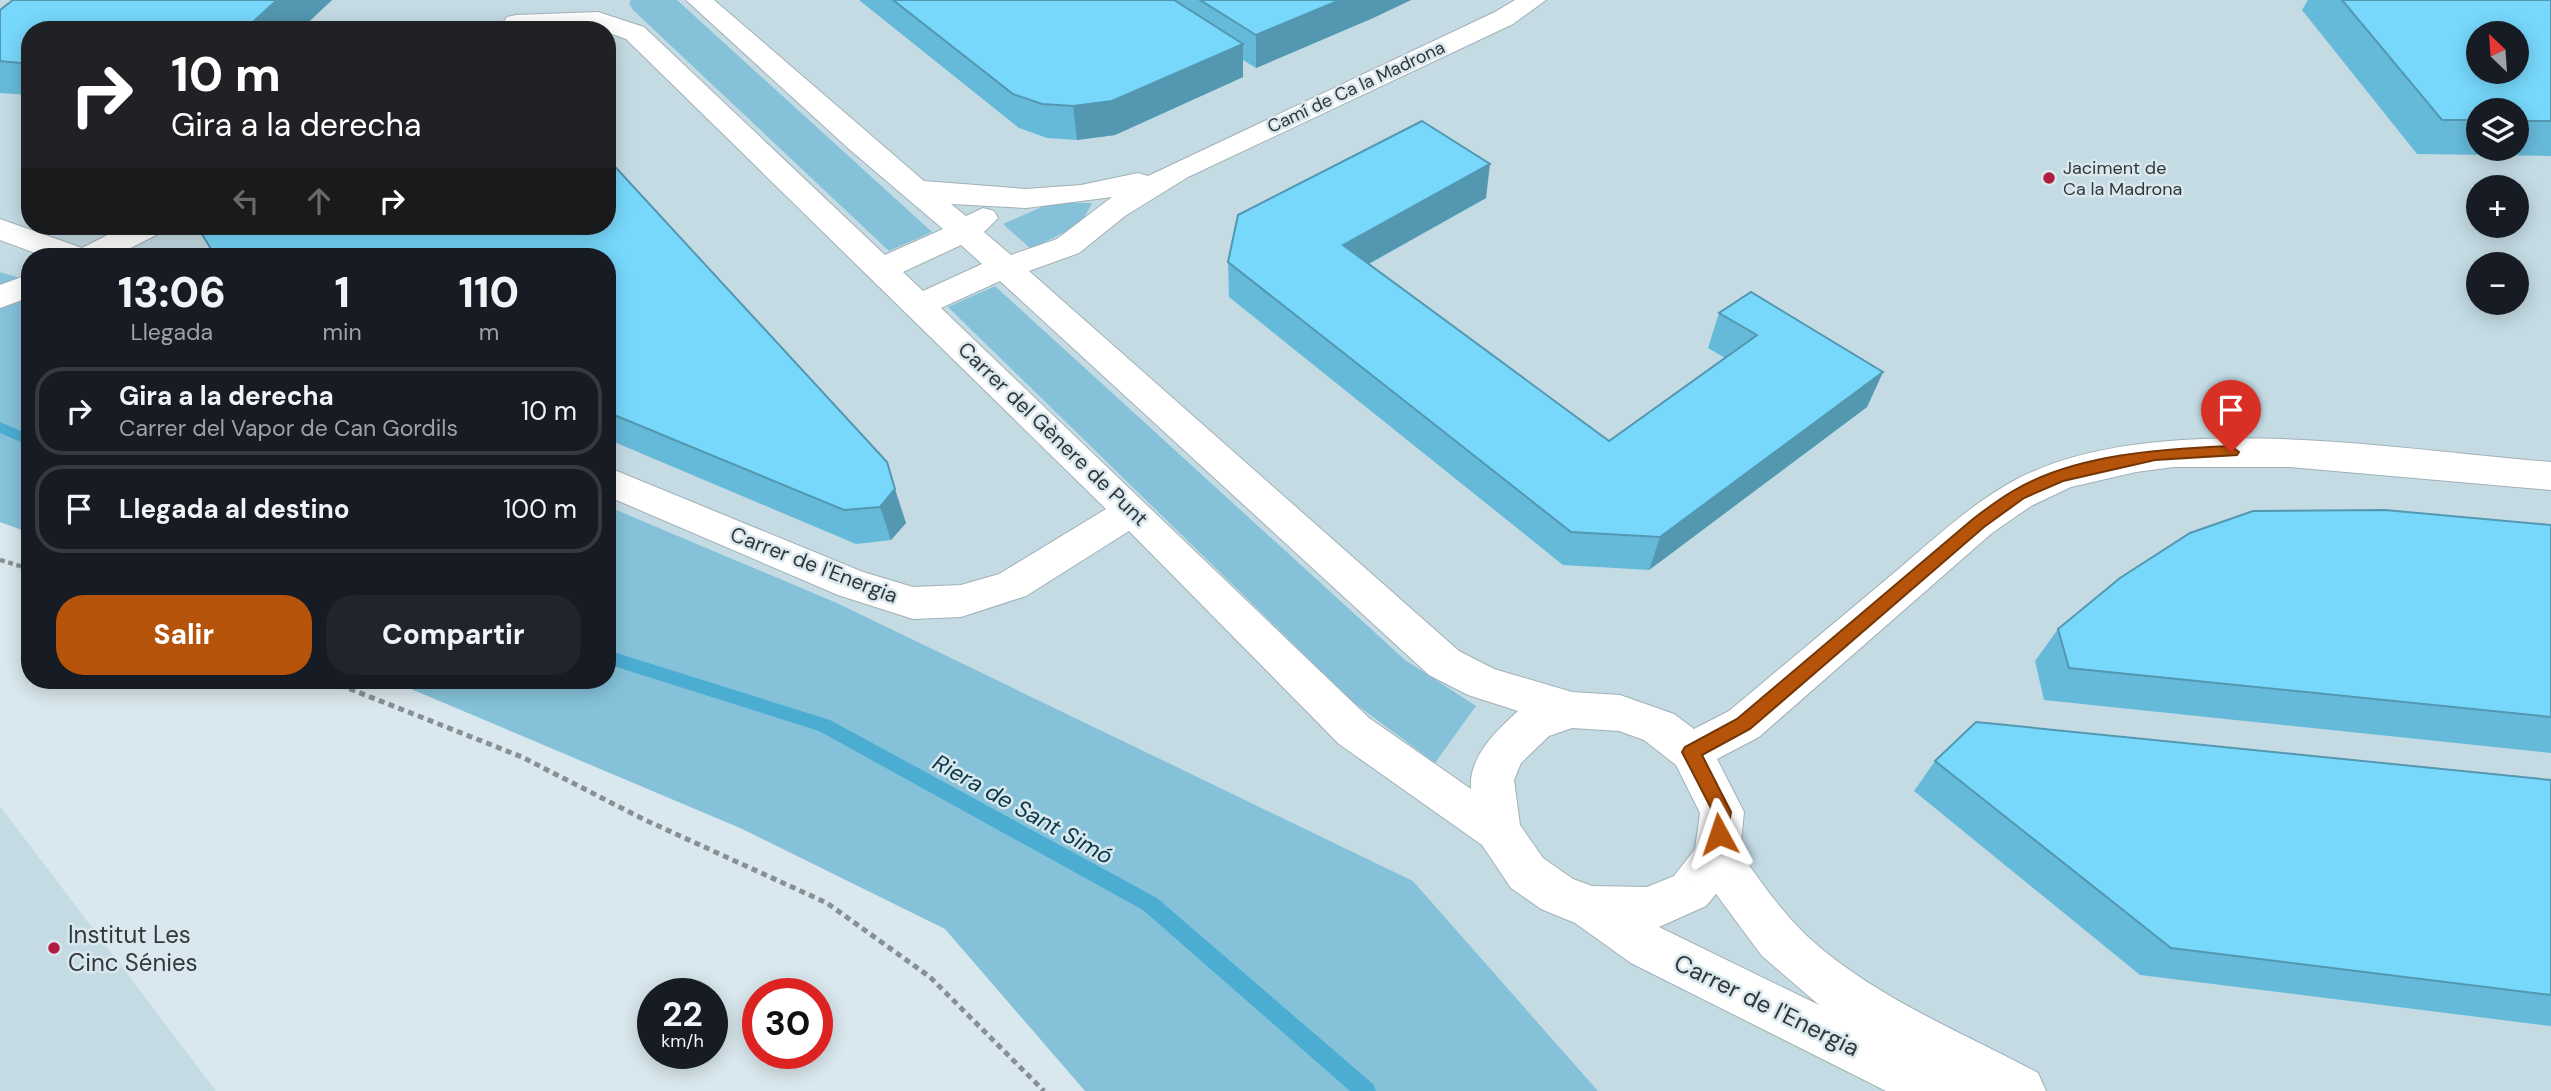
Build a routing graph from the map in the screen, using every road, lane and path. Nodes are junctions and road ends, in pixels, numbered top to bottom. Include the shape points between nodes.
1 (563, 0) edge
2 (699, 0) edge
3 (1533, 0) edge
4 (612, 8) edge
5 (520, 21) edge
6 (558, 21) edge
7 (1177, 171) junction
8 (912, 189) junction
9 (1020, 201) junction
10 (0, 229) edge
11 (965, 231) junction
12 (132, 235) edge
13 (1068, 246) junction
14 (52, 248) edge
15 (106, 248) edge
16 (1003, 267) junction
17 (882, 269) junction
18 (21, 288) edge
19 (0, 297) edge
20 (919, 305) junction
21 (1068, 326) junction
22 (2551, 476) edge
23 (616, 485) edge
24 (1132, 511) junction
25 (0, 560) edge
26 (21, 566) edge
27 (350, 689) edge
28 (1572, 710) junction
29 (1691, 752) junction
30 (1498, 831) junction
31 (1717, 856) junction
32 (1592, 908) junction
33 (1044, 1091) edge
34 (1948, 1091) edge
35 (2020, 1091) edge

1 - 5 street
2 - 8 street
3 - 7 street, Camí de Ca la Madrona via 1475,32
4 - 6 street, Carrer del Gènere de Punt
4 - 17 street, Carrer del Gènere de Punt
7 - 9 street, Camí de Ca la Madrona via 1091,195
7 - 13 street, Camí de Ca la Madrona via 1114,209
8 - 9 street, Camí de Ca la Madrona
8 - 11 street
9 - 11 street, Camí de Ca la Madrona via 987,215
10 - 14 street
11 - 16 street
11 - 17 street, Camí de Ca la Madrona
12 - 15 street
13 - 16 street, Camí de Ca la Madrona
13 - 21 street via 1059,293
16 - 20 street, Camí de Ca la Madrona
16 - 21 street
17 - 20 street, Carrer del Gènere de Punt
18 - 19 street
20 - 24 street, Carrer del Gènere de Punt
21 - 28 street via 1444,663 1483,683
22 - 29 street via 2207,451 2155,454 2059,476 2019,494 1979,523 1744,724
23 - 24 street, Carrer de l'Energia via 852,584 913,603 961,601 1012,585
24 - 30 street, Carrer del Gènere de Punt via 1354,731
25 - 26 path
27 - 33 path via 522,757 643,819 827,903 930,977
28 - 29 street via 1620,713 1659,727
28 - 30 street via 1534,723 1504,751 1492,780
29 - 31 street via 1722,812
30 - 32 street via 1527,873 1556,894
31 - 32 street via 1690,891 1648,909
31 - 35 street, Carrer de l'Energia via 1754,910 1803,964 1897,1028
32 - 34 street, Carrer de l'Energia via 1648,947

